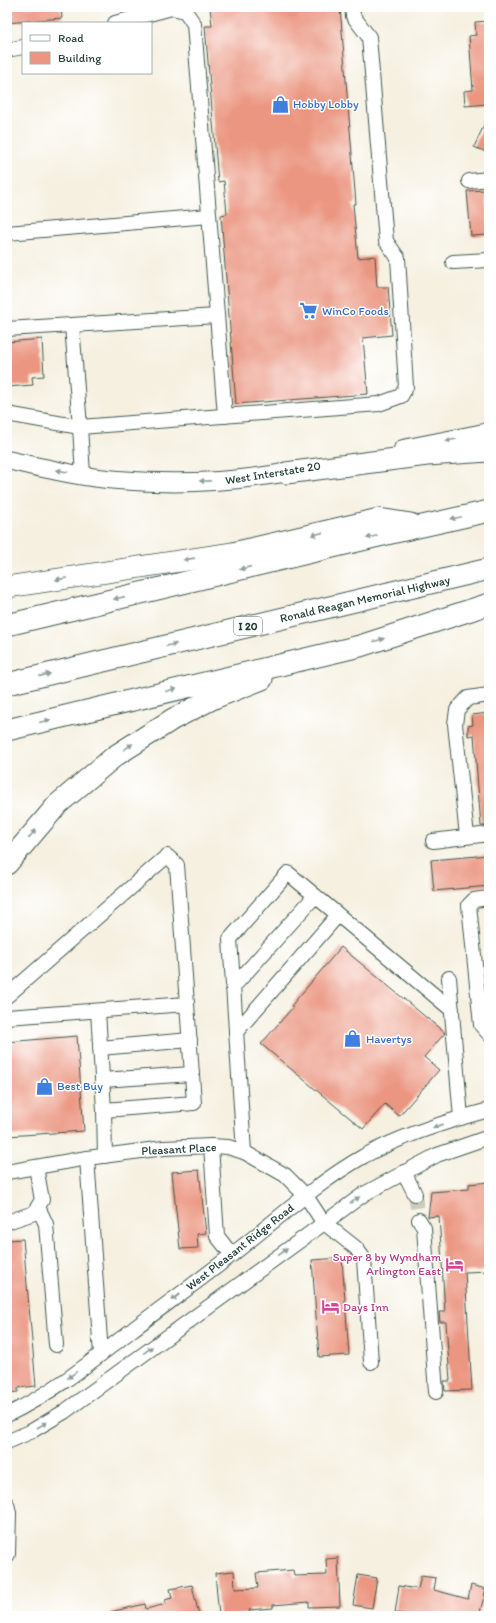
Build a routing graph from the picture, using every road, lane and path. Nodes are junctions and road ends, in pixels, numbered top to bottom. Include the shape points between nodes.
1 (352, 7) edge
2 (119, 22) edge
3 (22, 48) edge
4 (7, 50) edge
5 (489, 179) edge
6 (470, 180) dead end
7 (209, 216) junction
8 (7, 233) edge
9 (489, 260) edge
10 (454, 262) dead end
11 (217, 316) junction
12 (72, 325) junction
13 (7, 330) edge
14 (7, 414) edge
15 (225, 416) junction
16 (80, 427) junction
17 (489, 432) edge
18 (489, 451) edge
19 (7, 460) edge
20 (286, 473) junction
21 (83, 475) junction
22 (489, 511) edge
23 (423, 526) junction
24 (489, 569) edge
25 (7, 587) edge
26 (489, 604) edge
27 (7, 625) edge
28 (360, 646) junction
29 (7, 684) edge
30 (489, 695) edge
31 (7, 730) edge
32 (489, 834) edge
33 (467, 836) junction
34 (432, 841) dead end
35 (7, 864) edge
36 (315, 896) junction
37 (489, 898) edge
38 (338, 915) junction
39 (449, 978) dead end
40 (234, 987) junction
41 (7, 996) edge
42 (187, 1004) junction
43 (452, 1010) junction
44 (98, 1011) junction
45 (7, 1017) edge
46 (236, 1032) junction
47 (489, 1034) edge
48 (190, 1040) junction
49 (100, 1048) junction
50 (192, 1074) junction
51 (102, 1080) junction
52 (104, 1110) junction
53 (489, 1110) edge
54 (461, 1118) junction
55 (489, 1137) edge
56 (211, 1146) junction
57 (244, 1152) junction
58 (105, 1156) junction
59 (87, 1158) junction
60 (36, 1167) junction
61 (7, 1172) edge
62 (404, 1172) junction
63 (415, 1194) tunnel mouth
64 (306, 1196) junction
65 (38, 1207) junction
66 (419, 1220) tunnel mouth
67 (7, 1222) edge
68 (323, 1222) junction
69 (232, 1255) junction
70 (56, 1345) dead end
71 (101, 1354) junction
72 (371, 1362) dead end
73 (436, 1392) dead end
74 (7, 1415) edge
75 (7, 1442) edge
76 (7, 1504) edge
77 (7, 1556) edge

1 - 15 street via 353,16 369,37 386,241 398,258 406,387 401,396 379,404
2 - 7 street via 172,8 185,11 194,24
3 - 4 street
5 - 6 street
7 - 8 street
7 - 11 street
9 - 10 street
11 - 12 street
11 - 15 street
12 - 13 street
12 - 16 street
14 - 16 street
15 - 16 street
16 - 21 street
17 -> 20 main road, West Interstate 20
18 - 20 highway via 426,454
21 -> 19 main road, West Interstate 20
20 -> 21 main road, West Interstate 20 via 233,481 176,482 118,480
22 -> 23 highway
23 -> 25 highway via 379,519 233,553
23 -> 27 highway
29 -> 24 highway, Ronald Reagan Memorial Highway / I 20
28 -> 26 highway
31 -> 28 highway
35 -> 28 highway via 58,804 91,775 140,739 214,698 264,678
30 - 33 street via 468,698 457,710 455,724
32 - 33 street
33 - 34 street
36 - 38 street
36 - 40 street
36 - 40 street via 288,873 230,939
37 - 47 street via 474,900 469,905 481,1025
38 - 43 street
38 - 46 street
39 - 43 street
40 - 46 street
41 - 42 street via 167,856 177,865
42 - 44 street
42 - 48 street
43 - 54 street
44 - 45 street
44 - 49 street
46 - 57 street
48 - 49 street
48 - 50 street
49 - 51 street
50 - 51 street
50 - 52 street via 194,1103
51 - 52 street
52 - 58 street
53 - 54 street, West Pleasant Ridge Road
54 -> 64 street, West Pleasant Ridge Road via 414,1134 365,1156
55 - 62 street via 437,1155
56 - 57 street, Pleasant Place via 228,1147
56 - 58 street, Pleasant Place via 164,1148
56 - 69 street via 217,1236
57 - 64 street, Pleasant Place via 285,1175
58 - 59 street, Pleasant Place
59 - 60 street, Pleasant Place
59 - 71 street
60 - 61 street, Pleasant Place
60 - 65 street via 42,1200
62 - 63 street
68 -> 62 street via 364,1194
64 - 68 street, Pleasant Place
64 - 69 street, West Pleasant Ridge Road
65 - 67 street via 34,1213
65 - 70 street via 46,1224
66 - 73 street via 424,1228
68 - 72 street, Pleasant Place via 356,1248 364,1260
75 -> 68 street via 64,1412
69 -> 71 street, West Pleasant Ridge Road
71 -> 74 street, West Pleasant Ridge Road via 56,1387
76 - 77 street

